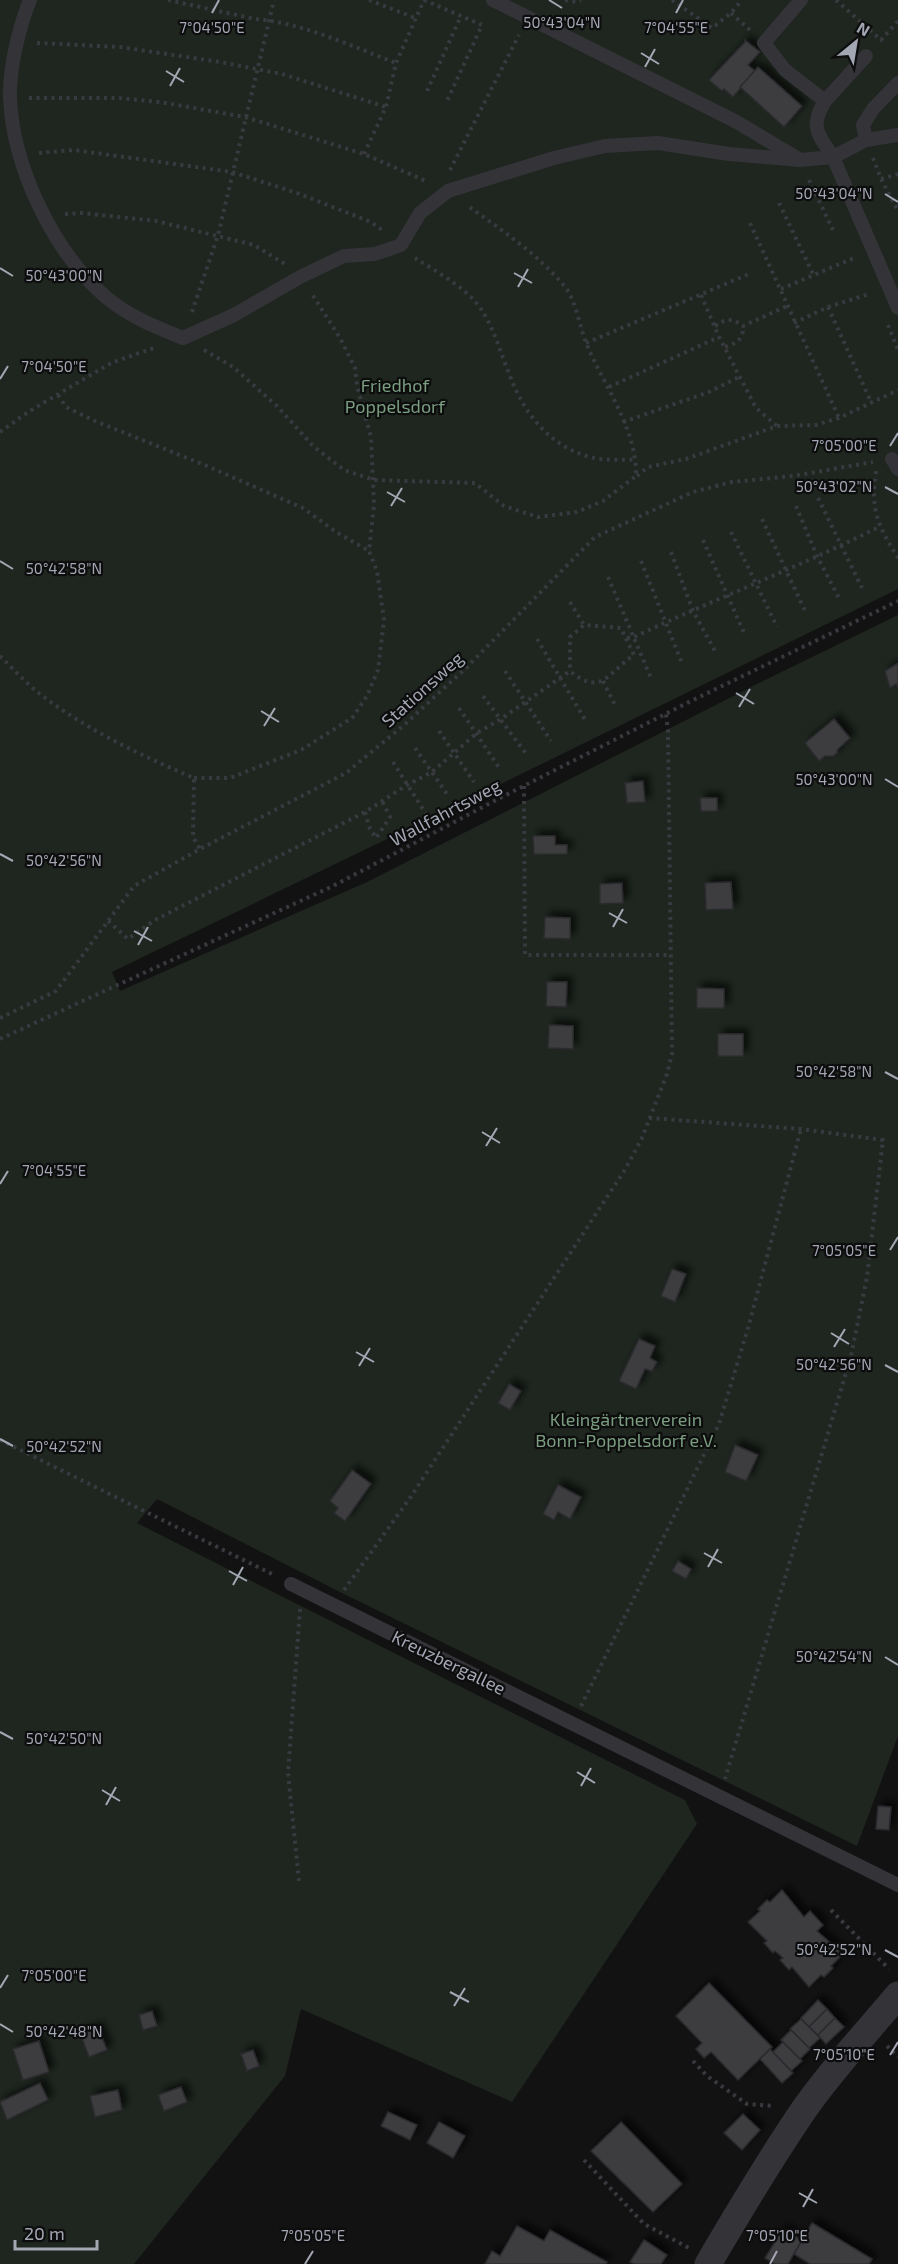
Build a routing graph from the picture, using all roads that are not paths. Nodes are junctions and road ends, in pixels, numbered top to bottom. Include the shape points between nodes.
1 (30, 0) edge
2 (493, 0) edge
3 (801, 0) edge
4 (866, 56) dead end
5 (898, 83) edge
6 (825, 101) junction
7 (898, 135) edge
8 (866, 140) junction
9 (833, 157) junction
10 (800, 160) junction
11 (898, 308) edge
12 (291, 1584) road end
13 (898, 1885) edge
14 (894, 1982) edge
15 (709, 2262) edge

1 - 10 lane via 13,63 10,99 23,170 32,194 69,257 106,297 144,322 183,338 344,256 375,254 401,245 420,213 448,191 554,158 605,146 658,143
2 - 10 lane via 735,121
3 - 6 lane via 764,43 785,70
4 - 6 lane
5 - 8 lane via 862,125
6 - 9 lane via 817,114 815,130
7 - 8 lane
8 - 9 lane
9 - 10 lane
9 - 11 lane
12 - 13 lane, Kreuzbergallee via 304,1596 570,1722
14 - 15 street via 849,2052 806,2107

